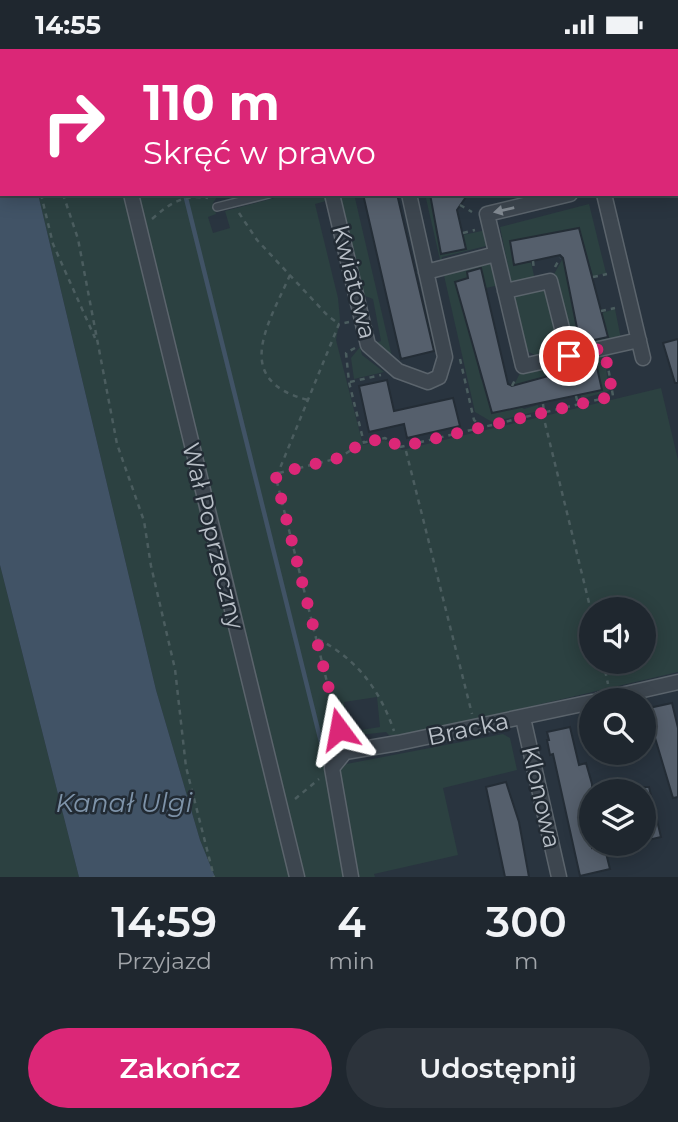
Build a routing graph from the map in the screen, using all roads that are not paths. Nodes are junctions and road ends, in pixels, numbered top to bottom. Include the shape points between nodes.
1 (131, 196) edge
2 (261, 196) edge
3 (332, 196) edge
4 (409, 196) edge
5 (562, 196) edge
6 (604, 196) edge
7 (217, 207) dead end
8 (496, 254) junction
9 (426, 272) junction
10 (505, 291) junction
11 (639, 340) junction
12 (569, 356) junction
13 (643, 358) dead end
14 (678, 682) edge
15 (652, 688) edge
16 (579, 705) edge
17 (523, 718) junction
18 (297, 877) edge
19 (351, 877) edge
20 (559, 877) edge

1 - 18 street, Wał Poprzeczny
2 - 7 lane
3 - 9 street, Kwiatowa via 371,351 398,371 428,382 439,377 446,364
4 - 9 street, Kwiatowa
5 -> 8 street via 487,214
6 - 11 street
8 - 9 street
8 - 10 street
10 - 12 street via 523,366
10 - 12 street via 551,281
11 - 12 street
11 - 13 street
14 - 15 street
16 - 17 street, Bracka
17 - 19 street, Bracka via 345,752 332,768
17 - 20 street, Klonowa

